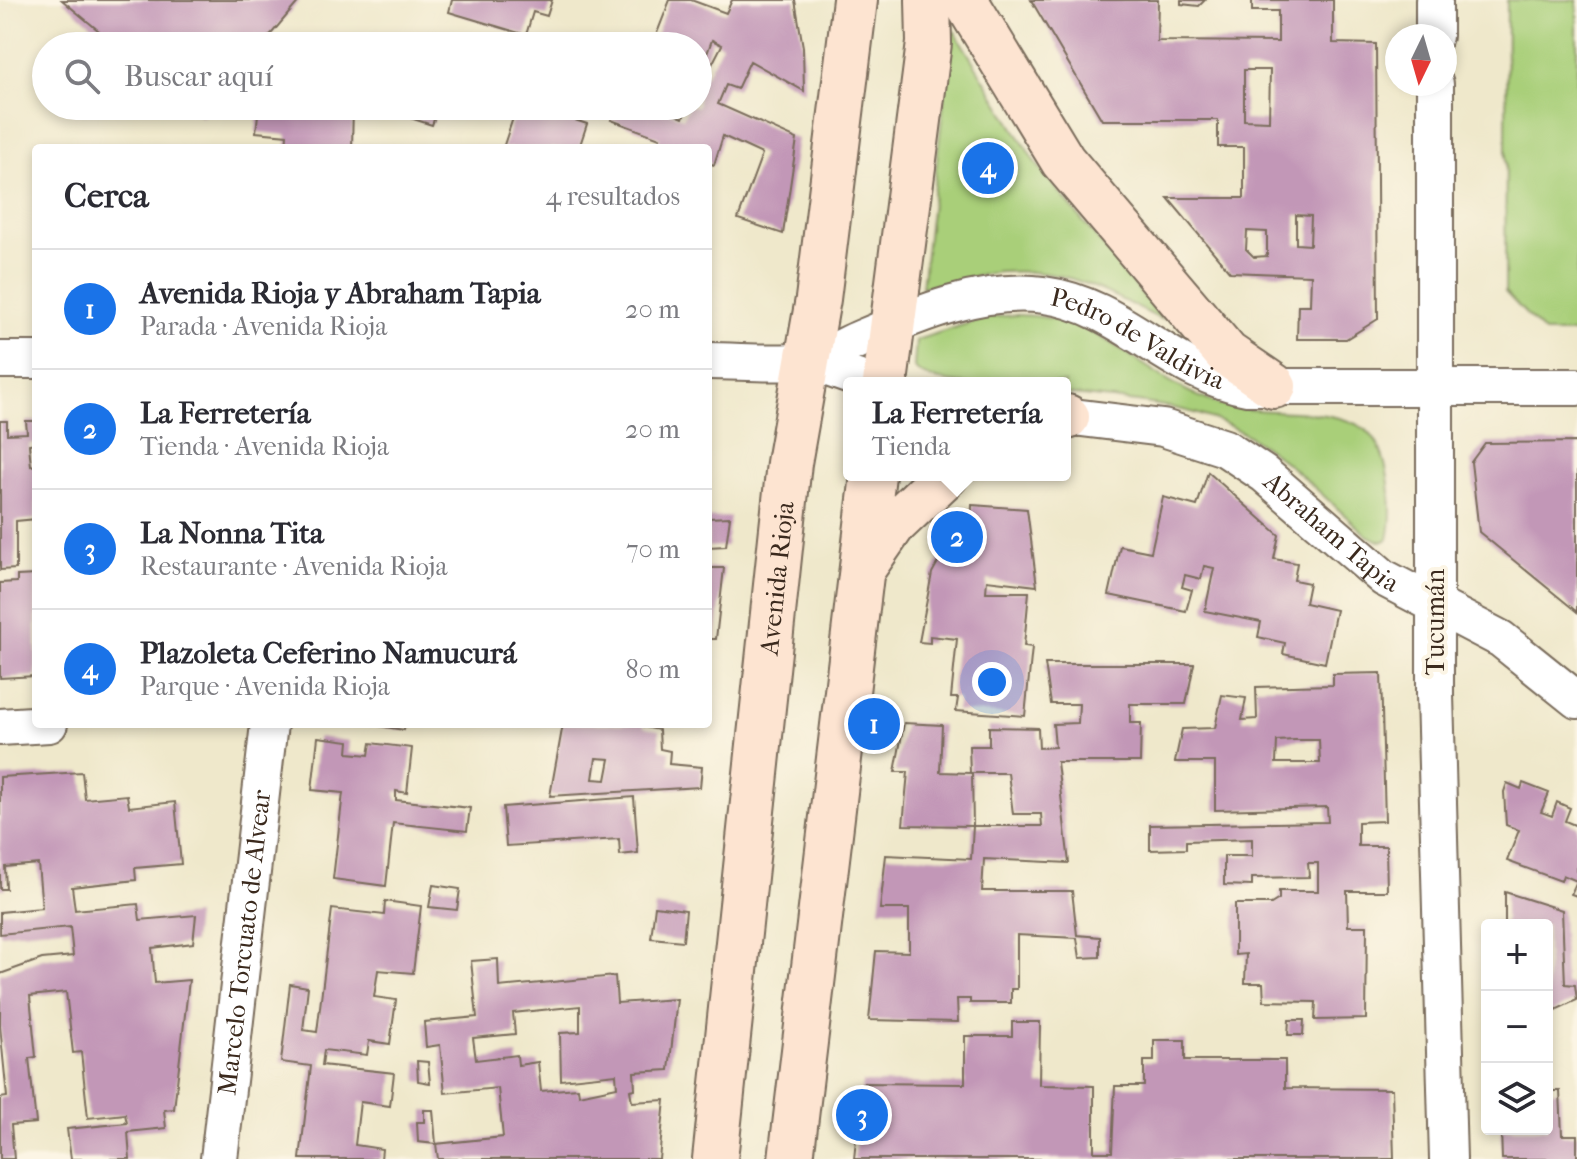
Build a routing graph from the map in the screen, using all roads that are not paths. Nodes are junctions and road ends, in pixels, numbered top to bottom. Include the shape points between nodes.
1 (855, 0) edge
2 (928, 0) edge
3 (965, 0) edge
4 (1434, 0) edge
5 (1434, 24) edge
6 (1435, 96) edge
7 (892, 325) junction
8 (0, 360) edge
9 (32, 360) edge
10 (712, 361) edge
11 (808, 361) junction
12 (854, 377) edge
13 (886, 377) edge
14 (1274, 386) junction
15 (1435, 387) junction
16 (1577, 387) edge
17 (1071, 418) edge
18 (872, 481) edge
19 (940, 481) edge
20 (861, 572) junction
21 (1435, 605) junction
22 (1577, 700) edge
23 (32, 725) edge
24 (0, 727) edge
25 (269, 728) edge
26 (219, 1159) edge
27 (715, 1159) edge
28 (791, 1159) edge
29 (1448, 1159) edge

1 - 11 main road, Avenida Rioja
2 - 7 main road via 929,43
3 - 14 main road via 1063,161 1207,333 1227,354
4 - 5 street
6 - 15 street, Tucumán
7 - 11 street, Pedro de Valdivia
7 - 13 main road
7 - 14 street, Pedro de Valdivia via 982,297 1044,295 1103,312 1216,379 1247,387
8 - 9 street
10 - 11 street, Pedro de Valdivia
11 - 12 street
11 - 27 main road, Avenida Rioja via 789,463
14 - 15 street, Pedro de Valdivia
15 - 16 street, Pedro de Valdivia
15 - 21 street, Tucumán
17 - 21 street, Abraham Tapia via 1163,428 1225,448 1264,474 1384,578
18 - 20 main road
19 - 20 main road via 893,525
20 - 28 main road
21 - 22 street, Abraham Tapia via 1501,639
21 - 29 street, Tucumán
23 - 24 street
25 - 26 street, Marcelo Torcuato de Alvear

